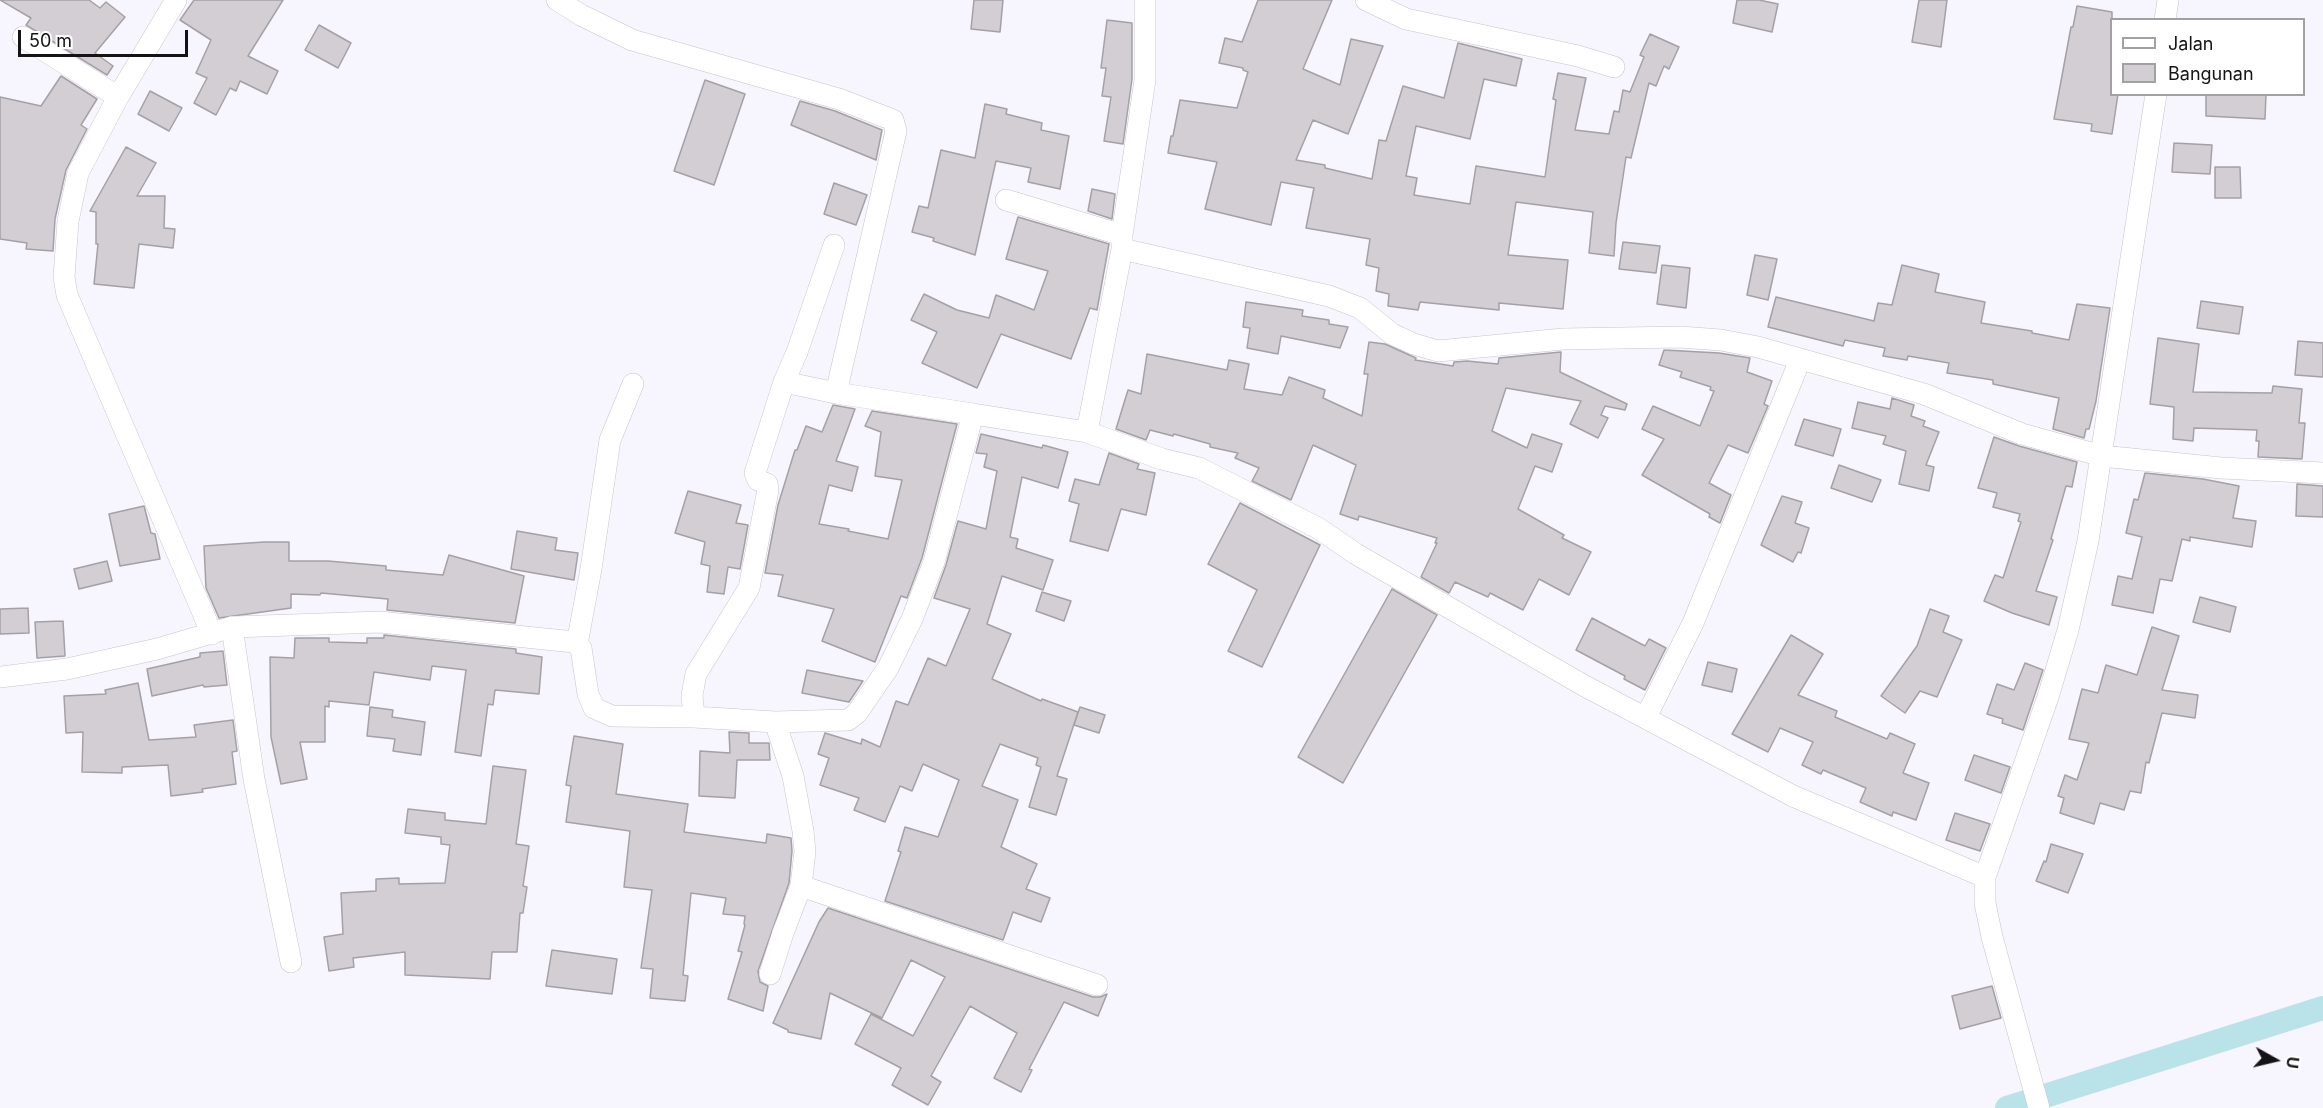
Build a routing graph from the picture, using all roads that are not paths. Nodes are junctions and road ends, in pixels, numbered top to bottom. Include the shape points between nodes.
1 (176, 0) edge
2 (557, 0) edge
3 (1145, 0) edge
4 (1366, 0) edge
5 (2168, 0) edge
6 (2165, 18) edge
7 (23, 37) dead end
8 (1614, 67) dead end
9 (2156, 96) edge
10 (118, 97) junction
11 (1006, 200) dead end
12 (1122, 242) junction
13 (834, 245) dead end
14 (1800, 360) junction
15 (784, 382) junction
16 (633, 384) dead end
17 (836, 393) junction
18 (973, 414) junction
19 (1087, 432) junction
20 (2102, 456) junction
21 (2323, 473) edge
22 (222, 630) junction
23 (578, 644) junction
24 (0, 677) edge
25 (694, 717) junction
26 (1646, 717) junction
27 (775, 722) junction
28 (1985, 877) junction
29 (801, 886) junction
30 (291, 962) dead end
31 (770, 974) dead end
32 (1097, 985) dead end
33 (2039, 1108) edge

1 - 10 street
2 - 17 street via 632,40 839,99 892,120 896,131
3 - 12 street via 1145,80
4 - 8 street via 1406,19
5 - 6 street
7 - 10 street
9 - 20 street
10 - 22 street via 78,173 65,253 67,295
11 - 12 street
12 - 14 street via 1329,296 1360,308 1392,334 1438,351 1563,339 1680,337 1758,347
12 - 19 street
13 - 15 street
14 - 20 street via 1924,394 2022,434
14 - 26 street via 1693,623
15 - 17 street
15 - 25 street via 755,473 768,490 749,588 696,674 692,695
16 - 23 street via 610,440
17 - 18 street
18 - 19 street
18 - 27 street via 934,562 888,668 848,720
19 - 26 street via 1199,468 1252,494
20 - 21 street
20 - 28 street via 2068,630
22 - 23 street via 380,622
22 - 24 street via 67,669
22 - 30 street
23 - 25 street via 594,708 621,718
25 - 27 street
26 - 28 street via 1793,796
27 - 29 street via 793,776 803,831
28 - 33 street via 1985,903 1992,937
29 - 31 street
29 - 32 street

